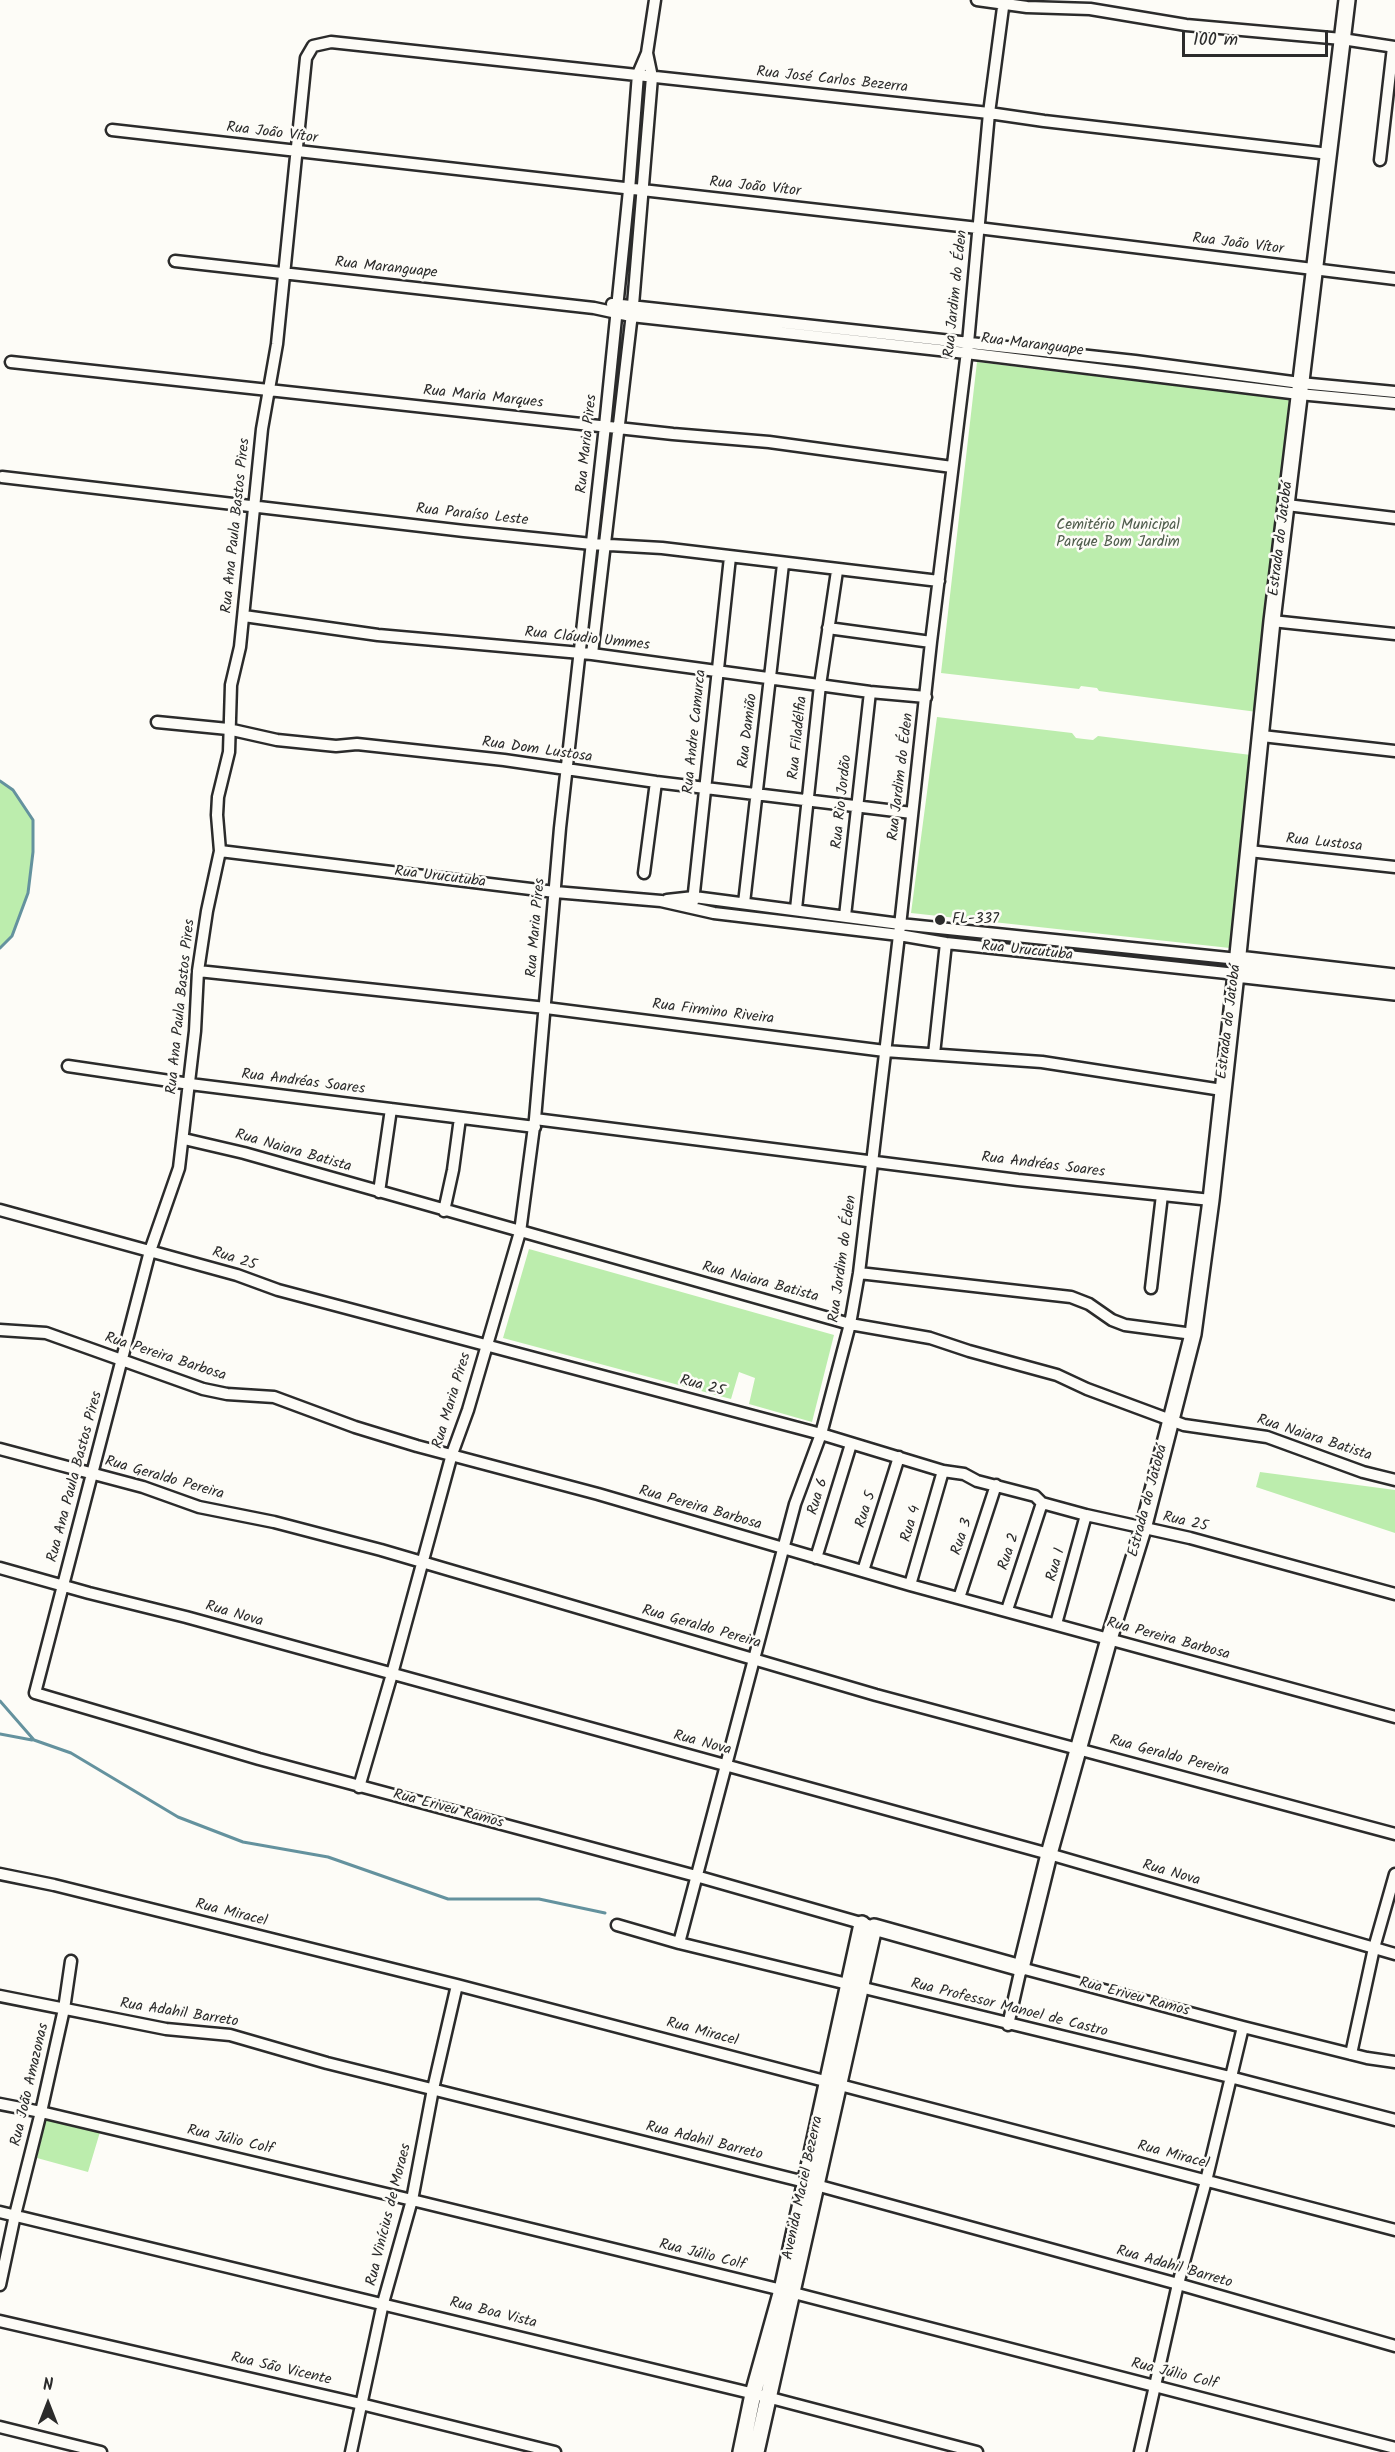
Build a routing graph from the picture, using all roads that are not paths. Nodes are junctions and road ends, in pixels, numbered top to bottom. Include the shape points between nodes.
1 (655, 0) edge
2 (977, 0) edge
3 (1347, 0) edge
4 (1004, 2) edge
5 (1342, 39) junction
6 (332, 42) joint
7 (1394, 47) edge
8 (647, 53) junction
9 (638, 74) junction
10 (652, 76) junction
11 (989, 113) junction
12 (112, 130) dead end
13 (297, 152) junction
14 (1329, 154) junction
15 (1380, 160) dead end
16 (629, 190) junction
17 (641, 191) junction
18 (978, 228) junction
19 (175, 261) dead end
20 (1315, 270) junction
21 (285, 273) junction
22 (1395, 279) edge
23 (633, 305) junction
24 (617, 308) junction
25 (631, 316) junction
26 (967, 348) junction
27 (11, 362) dead end
28 (1299, 388) junction
29 (268, 390) junction
30 (1395, 392) edge
31 (1395, 403) edge
32 (605, 426) junction
33 (617, 427) junction
34 (952, 466) junction
35 (2, 477) dead end
36 (1287, 505) junction
37 (253, 506) junction
38 (1395, 518) edge
39 (592, 544) junction
40 (604, 544) junction
41 (730, 557) junction
42 (783, 564) junction
43 (837, 571) junction
44 (939, 581) junction
45 (244, 616) junction
46 (1272, 621) junction
47 (828, 628) junction
48 (1395, 634) edge
49 (931, 642) junction
50 (580, 653) junction
51 (592, 654) junction
52 (718, 671) junction
53 (770, 678) junction
54 (820, 685) junction
55 (870, 692) junction
56 (926, 697) junction
57 (157, 722) dead end
58 (228, 729) junction
59 (1262, 736) junction
60 (1395, 751) edge
61 (566, 769) junction
62 (656, 782) junction
63 (705, 787) junction
64 (756, 794) junction
65 (807, 800) junction
66 (858, 806) junction
67 (912, 813) junction
68 (220, 851) junction
69 (1249, 851) junction
70 (1395, 867) edge
71 (644, 873) dead end
72 (555, 891) junction
73 (694, 897) junction
74 (661, 901) junction
75 (744, 903) junction
76 (691, 909) junction
77 (796, 909) junction
78 (845, 916) junction
79 (900, 930) junction
80 (946, 943) junction
81 (1238, 959) junction
82 (198, 971) junction
83 (1236, 974) junction
84 (1395, 977) edge
85 (1395, 992) edge
86 (546, 1008) junction
87 (885, 1051) junction
88 (934, 1054) junction
89 (68, 1066) dead end
90 (190, 1084) junction
91 (1222, 1090) junction
92 (391, 1109) junction
93 (460, 1118) junction
94 (535, 1123) junction
95 (184, 1139) junction
96 (873, 1160) junction
97 (379, 1192) junction
98 (1162, 1195) junction
99 (1211, 1200) junction
100 (0, 1210) edge
101 (444, 1211) junction
102 (520, 1233) junction
103 (150, 1251) junction
104 (859, 1273) junction
105 (1151, 1288) dead end
106 (850, 1324) junction
107 (0, 1330) edge
108 (1193, 1334) junction
109 (486, 1344) junction
110 (122, 1360) junction
111 (1171, 1419) junction
112 (821, 1434) junction
113 (851, 1444) junction
114 (0, 1449) edge
115 (452, 1454) junction
116 (899, 1457) junction
117 (943, 1471) junction
118 (92, 1473) junction
119 (1395, 1480) edge
120 (996, 1485) junction
121 (1042, 1503) junction
122 (1086, 1515) junction
123 (1143, 1529) junction
124 (784, 1548) junction
125 (816, 1558) junction
126 (422, 1563) junction
127 (0, 1568) edge
128 (863, 1571) junction
129 (910, 1585) junction
130 (63, 1586) junction
131 (1395, 1594) edge
132 (959, 1598) junction
133 (1007, 1610) junction
134 (1056, 1624) junction
135 (1109, 1639) junction
136 (755, 1659) junction
137 (393, 1674) junction
138 (35, 1693) joint
139 (1395, 1717) edge
140 (1079, 1748) junction
141 (727, 1766) junction
142 (360, 1786) junction
143 (1395, 1834) edge
144 (1049, 1854) junction
145 (0, 1874) edge
146 (1395, 1874) edge
147 (696, 1876) junction
148 (617, 1925) dead end
149 (868, 1925) junction
150 (679, 1943) junction
151 (1374, 1948) junction
152 (1395, 1954) edge
153 (71, 1961) dead end
154 (1021, 1968) junction
155 (457, 1985) junction
156 (854, 1987) junction
157 (0, 1996) edge
158 (64, 2009) junction
159 (1008, 2025) junction
160 (1243, 2027) junction
161 (1351, 2054) junction
162 (1395, 2062) edge
163 (1230, 2077) junction
164 (833, 2083) junction
165 (433, 2089) junction
166 (0, 2104) edge
167 (41, 2112) junction
168 (1395, 2120) edge
169 (1206, 2181) junction
170 (810, 2184) junction
171 (412, 2200) junction
172 (0, 2212) edge
173 (15, 2215) junction
174 (1395, 2230) edge
175 (1178, 2284) junction
176 (0, 2285) edge
177 (787, 2292) junction
178 (383, 2303) junction
179 (0, 2321) edge
180 (1395, 2346) edge
181 (1155, 2385) junction
182 (760, 2395) junction
183 (361, 2404) junction
184 (0, 2427) edge
185 (1395, 2448) edge
186 (101, 2452) edge
187 (351, 2452) edge
188 (555, 2452) edge
189 (741, 2452) edge
190 (756, 2452) edge
191 (977, 2452) edge
192 (1140, 2452) edge

1 - 8 street, Rua Maria Pires
2 - 4 street
3 - 5 street, Estrada do Jatobá
4 - 5 street via 1027,7 1090,9 1186,25
4 - 11 street, Rua Jardim do Éden
5 - 7 street
5 - 14 street, Estrada do Jatobá
6 - 9 street, Rua José Carlos Bezerra
6 - 13 street, Rua Ana Paula Bastos Pires via 313,46 306,58
7 - 15 street
8 - 9 street, Rua Maria Pires
8 - 10 street, Rua Maria Pires
9 - 10 street, Rua José Carlos Bezerra
9 - 16 street, Rua Maria Pires
10 - 11 street, Rua José Carlos Bezerra
10 - 17 street, Rua Maria Pires
11 - 14 street, Rua José Carlos Bezerra
11 - 18 street, Rua Jardim do Éden
12 - 13 street, Rua João Vítor
13 - 16 street, Rua João Vítor
13 - 21 street, Rua Ana Paula Bastos Pires
14 - 20 street, Estrada do Jatobá
16 - 17 street, Rua João Vítor
16 - 24 street, Rua Maria Pires
17 - 18 street, Rua João Vítor
17 - 23 street, Rua Maria Pires
18 - 20 street, Rua João Vítor
18 - 26 street, Rua Jardim do Éden
19 - 21 street, Rua Maranguape
20 - 22 street, Rua João Vítor
20 - 28 street, Estrada do Jatobá
21 - 24 street, Rua Maranguape
21 - 29 street, Rua Ana Paula Bastos Pires
23 - 24 street, Rua Maranguape
23 - 25 street, Rua Maria Pires
23 - 26 street, Rua Maranguape
24 - 25 street, Rua Maranguape
24 - 32 street, Rua Maria Pires
25 - 26 street, Rua Maranguape
25 - 33 street, Rua Maria Pires
26 - 28 street, Rua Maranguape via 1135,361
26 - 34 street, Rua Jardim do Éden
27 - 29 street, Rua Maria Marques
28 - 30 street, Rua Maranguape
28 - 31 street, Rua Maranguape
28 - 36 street, Estrada do Jatobá
29 - 32 street, Rua Maria Marques
29 - 37 street, Rua Ana Paula Bastos Pires
32 - 33 street, Rua Maria Marques
32 - 39 street, Rua Maria Pires
33 - 34 street, Rua Maria Marques
33 - 40 street, Rua Maria Pires
34 - 44 street, Rua Jardim do Éden
35 - 37 street, Rua Paraíso Leste
36 - 38 street
36 - 46 street, Estrada do Jatobá
37 - 39 street, Rua Paraíso Leste
37 - 45 street, Rua Ana Paula Bastos Pires
39 - 40 street, Rua Paraíso Leste
39 - 50 street, Rua Maria Pires
40 - 41 street, Rua Paraíso Leste
40 - 51 street, Rua Maria Pires
41 - 42 street, Rua Paraíso Leste
41 - 52 street, Rua Andre Camurca
42 - 43 street, Rua Paraíso Leste
42 - 53 street, Rua Damião
43 - 44 street, Rua Paraíso Leste
43 - 47 street, Rua Filadélfia
44 - 49 street, Rua Jardim do Éden
45 - 50 street, Rua Cláudio Ummes via 378,634
45 - 58 street, Rua Ana Paula Bastos Pires via 231,685
46 - 48 street
46 - 59 street, Estrada do Jatobá
47 - 49 street
47 - 54 street, Rua Filadélfia
49 - 56 street, Rua Jardim do Éden
50 - 51 street, Rua Cláudio Ummes
50 - 61 street, Rua Maria Pires
51 - 52 street, Rua Cláudio Ummes
52 - 53 street, Rua Cláudio Ummes
52 - 63 street, Rua Andre Camurca
53 - 54 street, Rua Cláudio Ummes
53 - 64 street, Rua Damião
54 - 55 street, Rua Cláudio Ummes
54 - 65 street, Rua Filadélfia
55 - 56 street, Rua Cláudio Ummes
55 - 66 street, Rua Rio Jordão
56 - 67 street, Rua Jardim do Éden
57 - 58 street, Rua Dom Lustosa
58 - 61 street, Rua Dom Lustosa via 277,740 336,746 357,744
58 - 68 street, Rua Ana Paula Bastos Pires via 229,752 218,797
59 - 60 street
59 - 69 street, Estrada do Jatobá
61 - 62 street, Rua Dom Lustosa
61 - 72 street, Rua Maria Pires
62 - 63 street, Rua Dom Lustosa
62 - 71 street
63 - 64 street, Rua Dom Lustosa
63 - 73 street, Rua Andre Camurca
64 - 65 street, Rua Dom Lustosa
64 - 75 street, Rua Damião
65 - 66 street, Rua Dom Lustosa
65 - 77 street, Rua Filadélfia
66 - 67 street, Rua Dom Lustosa
66 - 78 street, Rua Rio Jordão
67 - 79 street, Rua Jardim do Éden
68 - 72 street, Rua Urucutuba
68 - 82 street, Rua Ana Paula Bastos Pires
69 - 70 street, Rua Lustosa
69 - 81 street, Estrada do Jatobá
72 - 74 street, Rua Urucutuba
72 - 86 street, Rua Maria Pires
73 - 74 street, Rua Urucutuba
73 - 75 street, Rua Urucutuba
73 - 76 street, Rua Andre Camurca
74 - 76 street, Rua Urucutuba
75 - 77 street, Rua Urucutuba
76 - 79 street, Rua Urucutuba
77 - 78 street, Rua Urucutuba
78 - 79 street, Rua Urucutuba
79 - 80 street, Rua Urucutuba
79 - 81 street, Rua Urucutuba
79 - 87 street, Rua Jardim do Éden
80 - 83 street, Rua Urucutuba
80 - 88 street
81 - 83 street, Estrada do Jatobá
81 - 84 street, Rua Urucutuba
82 - 86 street, Rua Firmino Riveira
82 - 90 street, Rua Ana Paula Bastos Pires
83 - 85 street, Rua Urucutuba
83 - 91 street, Estrada do Jatobá
86 - 87 street, Rua Firmino Riveira
86 - 94 street, Rua Maria Pires
87 - 88 street, Rua Firmino Riveira
87 - 96 street, Rua Jardim do Éden
88 - 91 street, Rua Firmino Riveira via 1042,1062
89 - 90 street, Rua Andréas Soares
90 - 92 street, Rua Andréas Soares
90 - 95 street, Rua Ana Paula Bastos Pires
91 - 99 street, Estrada do Jatobá
92 - 93 street, Rua Andréas Soares
92 - 97 street
93 - 94 street, Rua Andréas Soares
93 - 101 street
94 - 96 street, Rua Andréas Soares
94 - 102 street, Rua Maria Pires
95 - 97 street, Rua Naiara Batista
95 - 103 street, Rua Ana Paula Bastos Pires via 179,1168
96 - 98 street, Rua Andréas Soares
96 - 104 street, Rua Jardim do Éden
97 - 101 street, Rua Naiara Batista
98 - 99 street, Rua Andréas Soares
98 - 105 street
99 - 108 street, Estrada do Jatobá
100 - 103 street, Rua 25
101 - 102 street, Rua Naiara Batista
102 - 106 street, Rua Naiara Batista
102 - 109 street, Rua Maria Pires
103 - 109 street, Rua 25 via 278,1290
103 - 110 street, Rua Ana Paula Bastos Pires
104 - 106 street, Rua Jardim do Éden
104 - 108 street via 1071,1297 1125,1325
106 - 111 street, Rua Naiara Batista via 930,1338 1039,1369
106 - 112 street, Rua Jardim do Éden
107 - 110 street, Rua Pereira Barbosa via 46,1333
108 - 111 street, Estrada do Jatobá
109 - 112 street, Rua 25
109 - 115 street, Rua Maria Pires
110 - 115 street, Rua Pereira Barbosa via 203,1389 274,1397 355,1427
110 - 118 street, Rua Ana Paula Bastos Pires
111 - 119 street, Rua Naiara Batista via 1184,1425 1267,1437
111 - 123 street, Estrada do Jatobá
112 - 113 street, Rua 25
112 - 124 street, Rua Jardim do Éden via 795,1504
113 - 116 street, Rua 25
113 - 125 street, Rua 6
114 - 118 street, Rua Geraldo Pereira
115 - 124 street, Rua Pereira Barbosa
115 - 126 street, Rua Maria Pires
116 - 117 street, Rua 25
116 - 128 street, Rua 5
117 - 120 street, Rua 25
117 - 129 street, Rua 4
118 - 126 street, Rua Geraldo Pereira via 183,1503 274,1522
118 - 130 street, Rua Ana Paula Bastos Pires
120 - 121 street, Rua 25 via 1035,1496
120 - 132 street, Rua 3
121 - 122 street, Rua 25
121 - 133 street, Rua 2
122 - 123 street, Rua 25
122 - 134 street, Rua 1
123 - 131 street, Rua 25 via 1190,1538
123 - 135 street, Estrada do Jatobá
124 - 125 street, Rua Pereira Barbosa
124 - 136 street, Rua Jardim do Éden
125 - 128 street, Rua Pereira Barbosa
126 - 136 street, Rua Geraldo Pereira
126 - 137 street, Rua Maria Pires
127 - 130 street, Rua Nova
128 - 129 street, Rua Pereira Barbosa
129 - 132 street, Rua Pereira Barbosa
130 - 137 street, Rua Nova
130 - 138 street, Rua Ana Paula Bastos Pires
132 - 133 street, Rua Pereira Barbosa
133 - 134 street, Rua Pereira Barbosa
134 - 135 street, Rua Pereira Barbosa
135 - 139 street, Rua Pereira Barbosa
135 - 140 street, Estrada do Jatobá
136 - 140 street, Rua Geraldo Pereira
136 - 141 street, Rua Jardim do Éden
137 - 141 street, Rua Nova
137 - 142 street, Rua Maria Pires
138 - 142 street, Rua Eriveu Ramos
140 - 143 street, Rua Geraldo Pereira
140 - 144 street, Estrada do Jatobá
141 - 144 street, Rua Nova
141 - 147 street, Rua Jardim do Éden
142 - 147 street, Rua Eriveu Ramos
144 - 151 street, Rua Nova
144 - 154 street, Estrada do Jatobá
145 - 155 street, Rua Miracel
146 - 151 street
147 - 149 street, Rua Eriveu Ramos
147 - 150 street, Rua Jardim do Éden
148 - 150 street, Rua Professor Manoel de Castro
149 - 154 street, Rua Eriveu Ramos
149 - 156 street, Avenida Maciel Bezerra
150 - 156 street, Rua Professor Manoel de Castro
151 - 152 street, Rua Nova
151 - 161 street
153 - 158 street, Rua João Amazonas
154 - 159 street, Estrada do Jatobá
154 - 160 street, Rua Eriveu Ramos
155 - 164 street, Rua Miracel
155 - 165 street, Rua Vinícius de Moraes
156 - 159 street, Rua Professor Manoel de Castro
156 - 164 street, Avenida Maciel Bezerra
157 - 158 street, Rua Adahil Barreto
158 - 165 street, Rua Adahil Barreto via 166,2029 230,2035
158 - 167 street, Rua João Amazonas
159 - 163 street, Rua Professor Manoel de Castro
160 - 161 street, Rua Eriveu Ramos
160 - 163 street
161 - 162 street, Rua Eriveu Ramos
163 - 168 street, Rua Professor Manoel de Castro
163 - 169 street
164 - 169 street, Rua Miracel
164 - 170 street, Avenida Maciel Bezerra
165 - 170 street, Rua Adahil Barreto
165 - 171 street, Rua Vinícius de Moraes
166 - 167 street, Rua Júlio Colf
167 - 171 street, Rua Júlio Colf
167 - 173 street, Rua João Amazonas
169 - 174 street, Rua Miracel
169 - 175 street
170 - 175 street, Rua Adahil Barreto
170 - 177 street, Avenida Maciel Bezerra
171 - 177 street, Rua Júlio Colf
171 - 178 street, Rua Vinícius de Moraes
172 - 173 street, Rua Boa Vista
173 - 176 street, Rua João Amazonas
173 - 178 street, Rua Boa Vista
175 - 180 street, Rua Adahil Barreto
175 - 181 street
177 - 181 street, Rua Júlio Colf
177 - 182 street, Avenida Maciel Bezerra
178 - 182 street, Rua Boa Vista
178 - 183 street, Rua Vinícius de Moraes
179 - 183 street, Rua São Vicente
181 - 185 street, Rua Júlio Colf
181 - 192 street
182 - 189 street, Avenida Maciel Bezerra
182 - 190 street, Avenida Maciel Bezerra
182 - 191 street, Rua Boa Vista
183 - 187 street, Rua Vinícius de Moraes
183 - 188 street, Rua São Vicente
184 - 186 street

